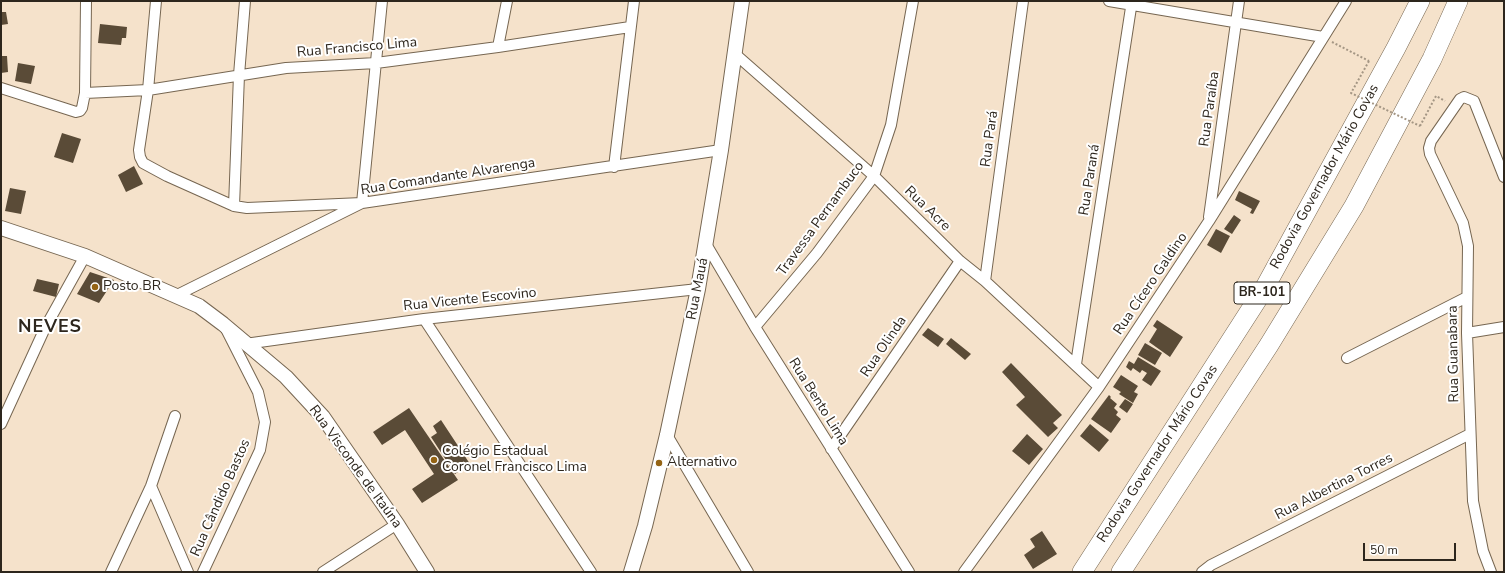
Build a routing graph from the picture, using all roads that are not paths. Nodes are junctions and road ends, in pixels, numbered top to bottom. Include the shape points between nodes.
1 (86, 1) edge
2 (156, 1) edge
3 (245, 1) edge
4 (382, 1) edge
5 (507, 1) edge
6 (634, 1) edge
7 (742, 1) edge
8 (913, 1) edge
9 (1023, 1) edge
10 (1109, 1) edge
11 (1240, 1) edge
12 (1346, 1) edge
13 (1420, 1) edge
14 (1458, 1) edge
15 (1132, 3) edge
16 (1236, 22) junction
17 (630, 27) junction
18 (1323, 37) junction
19 (498, 47) junction
20 (734, 53) junction
21 (376, 63) junction
22 (239, 75) junction
23 (1, 88) edge
24 (148, 90) junction
25 (85, 93) junction
26 (721, 150) junction
27 (614, 167) junction
28 (874, 176) junction
29 (1504, 177) edge
30 (362, 203) junction
31 (234, 206) junction
32 (1209, 221) junction
33 (1, 228) edge
34 (706, 244) junction
35 (85, 256) junction
36 (960, 261) junction
37 (985, 281) junction
38 (698, 289) junction
39 (175, 296) junction
40 (1467, 297) junction
41 (424, 319) junction
42 (223, 324) junction
43 (1504, 327) edge
44 (756, 328) junction
45 (1467, 333) junction
46 (245, 344) junction
47 (1347, 358) dead end
48 (1076, 364) junction
49 (1099, 387) junction
50 (175, 416) dead end
51 (1, 424) edge
52 (1470, 434) junction
53 (667, 435) junction
54 (831, 449) junction
55 (151, 486) junction
56 (397, 524) junction
57 (1211, 568) edge
58 (111, 572) edge
59 (188, 572) edge
60 (203, 572) edge
61 (323, 572) edge
62 (427, 572) edge
63 (592, 572) edge
64 (631, 572) edge
65 (748, 572) edge
66 (909, 572) edge
67 (964, 572) edge
68 (1082, 572) edge
69 (1121, 572) edge
70 (1202, 572) edge
71 (1491, 572) edge

1 - 25 street
2 - 24 street
3 - 22 street
4 - 21 street
5 - 19 street
6 - 17 street
7 - 20 street, Rua Mauá
8 - 28 street, Travessa Pernambuco via 891,125
9 - 37 street, Rua Pará
10 - 15 street
11 - 16 street, Rua Paraíba
12 - 18 street, Rua Cícero Galdino
13 - 68 highway, Rodovia Governador Mário Covas / BR-101 via 1264,289
14 - 69 highway, BR-101 via 1432,59 1354,206 1269,345
15 - 16 street
15 - 48 street, Rua Paraná
16 - 18 street
16 - 32 street, Rua Paraíba
17 - 19 street, Rua Francisco Lima
17 - 27 street
18 - 32 street, Rua Cícero Galdino
19 - 21 street, Rua Francisco Lima
20 - 26 street, Rua Mauá
20 - 28 street, Rua Acre
21 - 22 street, Rua Francisco Lima via 286,68
21 - 30 street
22 - 24 street, Rua Francisco Lima
22 - 31 street
23 - 25 street via 76,112 82,108
24 - 25 street, Rua Francisco Lima
24 - 31 street via 139,150 143,163
26 - 27 street, Rua Comandante Alvarenga
26 - 34 street, Rua Mauá
27 - 30 street, Rua Comandante Alvarenga
28 - 36 street, Rua Acre
28 - 44 street, Travessa Pernambuco
29 - 40 street, Rua Guanabara via 1474,101 1464,97 1460,99 1431,141 1429,148 1463,223 1468,246
30 - 31 street via 247,208
30 - 39 street, Rua Comandante Alvarenga
32 - 49 street, Rua Cícero Galdino
33 - 35 street, Rua Visconde de Itaúna
34 - 38 street, Rua Mauá
34 - 44 street, Rua Bento Lima
35 - 39 street, Rua Visconde de Itaúna
35 - 51 street via 45,328
36 - 37 street, Rua Acre
36 - 54 street, Rua Olinda
37 - 48 street, Rua Acre
38 - 41 street, Rua Vicente Escovino
38 - 53 street, Rua Mauá
39 - 42 street, Rua Visconde de Itaúna via 199,306
40 - 45 street, Rua Guanabara
40 - 47 street
41 - 46 street, Rua Vicente Escovino
41 - 63 street
42 - 46 street, Rua Visconde de Itaúna
42 - 60 street, Rua Cândido Bastos via 258,392 265,422 260,450
43 - 45 street
44 - 54 street, Rua Bento Lima
45 - 52 street, Rua Guanabara
46 - 56 street, Rua Visconde de Itaúna via 286,377 323,417
48 - 49 street, Rua Acre
49 - 67 street, Rua Cícero Galdino
50 - 55 street
52 - 57 street, Rua Albertina Torres
52 - 71 street, Rua Guanabara via 1473,501 1483,551
53 - 64 street, Rua Mauá
53 - 65 street
54 - 66 street, Rua Bento Lima
55 - 58 street
55 - 59 street, Rua Cândido Bastos
56 - 61 street
56 - 62 street, Rua Visconde de Itaúna
57 - 70 street, Rua Albertina Torres

